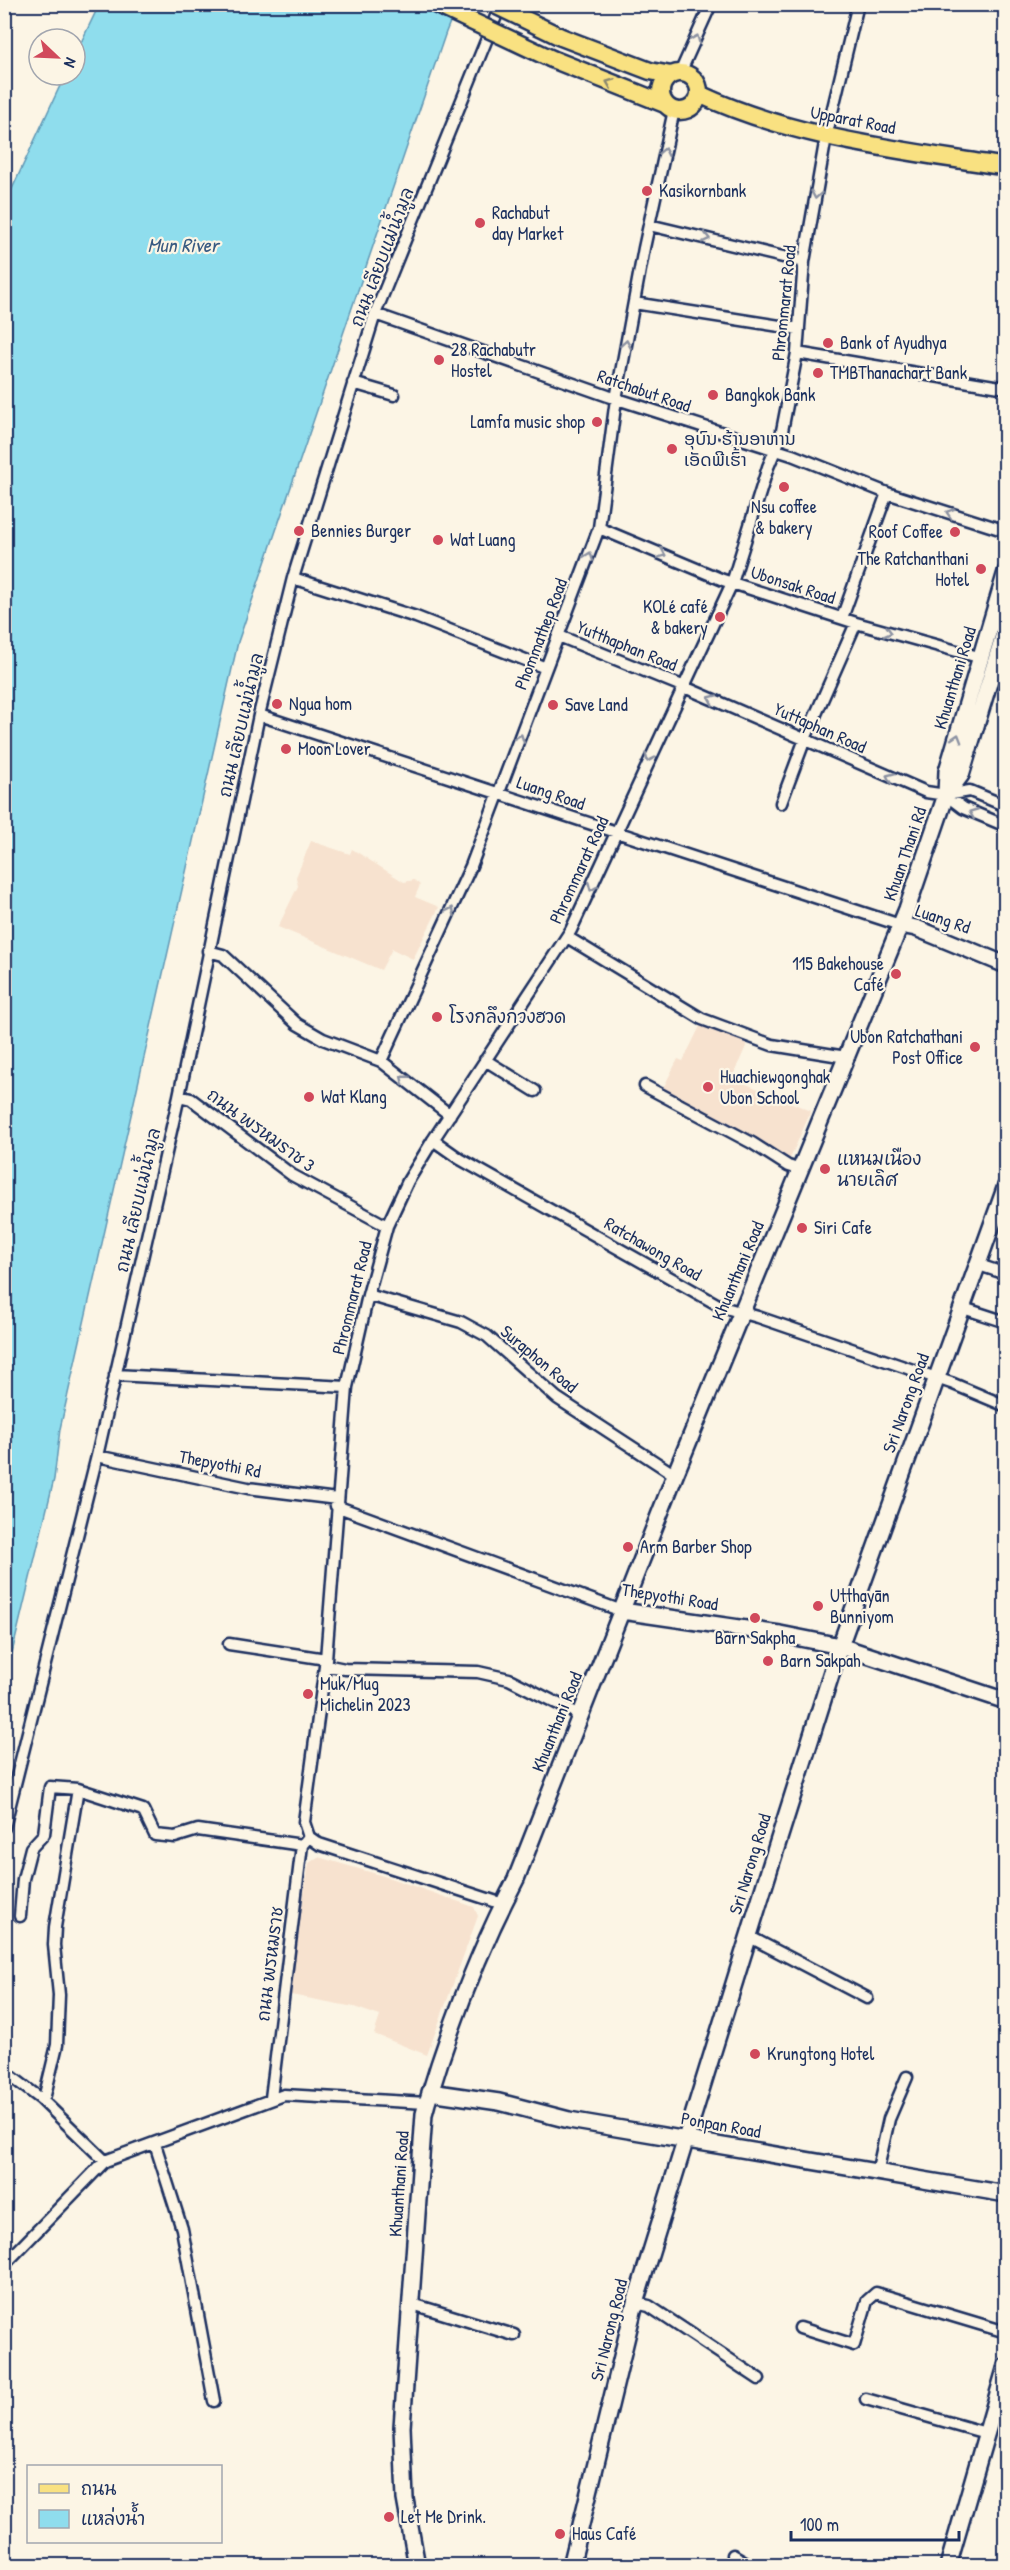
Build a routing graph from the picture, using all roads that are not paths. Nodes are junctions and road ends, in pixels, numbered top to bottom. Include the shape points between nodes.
1 (435, 4) edge
2 (493, 4) edge
3 (501, 4) edge
4 (711, 4) edge
5 (858, 4) edge
6 (675, 74) junction
7 (699, 94) junction
8 (669, 107) junction
9 (826, 137) junction
10 (1005, 167) edge
11 (649, 225) junction
12 (804, 262) junction
13 (634, 303) junction
14 (375, 314) junction
15 (799, 329) junction
16 (797, 353) junction
17 (353, 383) junction
18 (1005, 388) edge
19 (394, 395) dead end
20 (616, 399) junction
21 (774, 452) junction
22 (887, 494) junction
23 (599, 528) junction
24 (1005, 531) edge
25 (1005, 572) edge
26 (293, 578) junction
27 (732, 583) junction
28 (842, 618) junction
29 (856, 623) junction
30 (1005, 627) edge
31 (559, 636) junction
32 (989, 659) junction
33 (546, 668) junction
34 (682, 686) junction
35 (259, 715) junction
36 (804, 739) junction
37 (499, 793) junction
38 (945, 795) junction
39 (781, 804) dead end
40 (1005, 806) edge
41 (1005, 826) edge
42 (614, 833) junction
43 (900, 925) junction
44 (567, 937) junction
45 (208, 951) junction
46 (1005, 965) edge
47 (846, 1057) junction
48 (381, 1060) junction
49 (485, 1060) junction
50 (645, 1086) dead end
51 (535, 1091) dead end
52 (179, 1096) junction
53 (450, 1115) junction
54 (433, 1140) junction
55 (801, 1170) junction
56 (1005, 1186) edge
57 (387, 1226) junction
58 (976, 1264) junction
59 (1005, 1274) edge
60 (368, 1294) junction
61 (960, 1307) junction
62 (742, 1313) junction
63 (1005, 1322) edge
64 (115, 1375) junction
65 (936, 1378) junction
66 (347, 1387) junction
67 (1005, 1406) edge
68 (97, 1456) junction
69 (675, 1475) junction
70 (336, 1502) junction
71 (622, 1611) junction
72 (229, 1644) dead end
73 (840, 1646) junction
74 (326, 1662) junction
75 (1005, 1701) edge
76 (580, 1715) junction
77 (78, 1789) junction
78 (4, 1828) edge
79 (306, 1841) junction
80 (502, 1904) junction
81 (20, 1916) dead end
82 (748, 1936) junction
83 (867, 1998) dead end
84 (4, 2071) edge
85 (907, 2077) dead end
86 (429, 2097) junction
87 (271, 2098) junction
88 (40, 2099) junction
89 (686, 2138) junction
90 (155, 2144) junction
91 (105, 2161) junction
92 (877, 2173) junction
93 (1005, 2194) edge
94 (4, 2265) edge
95 (409, 2303) junction
96 (635, 2303) junction
97 (800, 2328) dead end
98 (1005, 2332) edge
99 (514, 2335) dead end
100 (1005, 2366) edge
101 (759, 2379) dead end
102 (866, 2398) dead end
103 (214, 2401) dead end
104 (986, 2433) junction
105 (733, 2555) dead end
106 (417, 2565) edge
107 (571, 2565) edge
108 (752, 2565) edge
109 (948, 2565) edge

8 -> 1 main road, bridge via 552,59
2 - 6 main road, bridge via 561,37 650,71
3 - 14 street, ถนน เลียบแม่น้ำมูล
6 -> 4 street
5 - 9 street, Phrommarat Road
6 - 7 main road via 694,79
6 - 8 main road via 662,85
7 - 8 main road via 690,108
7 - 9 main road, Upparat Road
11 -> 8 street, Phommathep Road
9 - 10 main road, Upparat Road
9 -> 12 street, Phrommarat Road
11 -> 12 street
11 - 13 street, Phommathep Road
12 - 15 street, Phrommarat Road
13 - 15 street
20 -> 13 street, Phommathep Road
14 - 17 street, ถนน เลียบแม่น้ำมูล
14 - 20 street, Ratchabut Road
15 - 16 street, Phrommarat Road
16 - 18 street
16 - 21 street, Phrommarat Road via 781,436
17 - 19 street
17 - 26 street, ถนน เลียบแม่น้ำมูล
20 - 21 street, Ratchabut Road
20 - 23 street, Phommathep Road
21 - 22 street, Ratchabut Road
21 - 27 street, Phrommarat Road
24 -> 22 street, Ratchabut Road
22 - 28 street
23 -> 27 street, Ubonsak Road
31 -> 23 street, Phommathep Road
25 - 32 street, Khuanthani Road
26 - 33 street via 416,617
26 - 35 street, ถนน เลียบแม่น้ำมูล
27 - 28 street, Ubonsak Road
27 - 34 street, Phrommarat Road
28 - 29 street, Ubonsak Road
29 -> 32 street, Ubonsak Road
29 - 36 street
30 - 32 street
31 - 33 street, Phommathep Road
31 - 34 street, Yutthaphan Road
32 - 38 street, Khuan Thani Rd via 961,775
37 -> 33 street, Phommathep Road
36 -> 34 street, Yuttaphan Road
34 -> 42 street, Phrommarat Road
35 - 37 street, Luang Road
35 - 45 street, ถนน เลียบแม่น้ำมูล
38 -> 36 street, Yuttaphan Road via 926,792
36 - 39 street
37 - 42 street, Luang Road
48 -> 37 street, Phommathep Road via 471,866
38 - 40 street via 970,791
41 -> 38 street via 963,808
38 - 43 street, Khuan Thani Rd
42 - 43 street, Luang Road
42 -> 44 street, Phrommarat Road
43 - 46 street, Luang Rd
43 - 47 street, Khuanthani Road
44 - 47 street via 702,1019 772,1045
44 - 49 street, Phrommarat Road
45 - 48 street via 223,955 297,1024 323,1039
45 - 52 street, ถนน เลียบแม่น้ำมูล
47 - 55 street, Khuanthani Road
53 -> 48 street
49 - 51 street
49 - 53 street, Phrommarat Road
50 - 55 street
52 - 57 street, ถนน พรหมราช 3 via 191,1099 292,1175
52 - 64 street, ถนน เลียบแม่น้ำมูล
53 - 54 street, Phrommarat Road
54 - 57 street, Phrommarat Road
54 - 62 street, Ratchawong Road via 722,1307
55 - 62 street, Khuanthani Road
56 - 58 street, Sri Narong Road
57 - 60 street, Phrommarat Road
58 - 59 street
58 - 61 street, Sri Narong Road
60 - 66 street, Phrommarat Road
60 - 69 street, Suraphon Road via 461,1322 487,1336 558,1398
61 - 63 street
61 - 65 street, Sri Narong Road
62 - 65 street, Ratchawong Road
62 - 69 street, Khuanthani Road
64 - 66 street
64 - 68 street, ถนน เลียบแม่น้ำมูล
65 - 67 street, Ratchawong Road
65 - 73 street, Sri Narong Road
66 - 70 street, Phrommarat Road
68 - 70 street, Thepyothi Rd
68 - 78 street, ถนน เลียบแม่น้ำมูล
69 - 71 street, Khuanthani Road
70 - 71 street, Thepyothi Road
70 - 74 street, Phrommarat Road
71 - 73 street, Thepyothi Road
71 - 76 street, Khuanthani Road
72 - 74 street
73 - 75 street, Thepyothi Road
73 - 82 street, Sri Narong Road
74 - 76 street via 345,1669 478,1672 509,1679
74 - 79 street, Phrommarat Road via 304,1822
76 - 80 street, Khuanthani Road via 516,1879
77 - 79 street via 143,1810 156,1835 176,1836 198,1830
77 - 81 street via 50,1786 44,1834 30,1848
77 - 88 street via 54,1945 59,1995 57,2046 45,2095
79 - 80 street
79 - 87 street, ถนน พรหมราช
80 - 86 street, Khuanthani Road
82 - 83 street
82 - 89 street, Sri Narong Road
84 - 88 street
85 - 92 street via 889,2119
86 - 87 street
86 - 89 street, Ponpan Road via 499,2102 569,2120
86 - 95 street, Khuanthani Road via 424,2114
87 - 90 street
88 - 91 street
89 - 92 street, Ponpan Road
89 - 96 street, Sri Narong Road
90 - 91 street
90 - 103 street via 182,2229
91 - 94 street
92 - 93 street, Ponpan Road
95 - 99 street
95 - 106 street, Khuanthani Road via 402,2427 405,2499
96 - 101 street via 649,2306
96 - 107 street, Sri Narong Road
97 - 98 street via 854,2345 867,2301 876,2293
100 - 104 street
102 - 104 street
104 - 109 street
105 - 108 street

